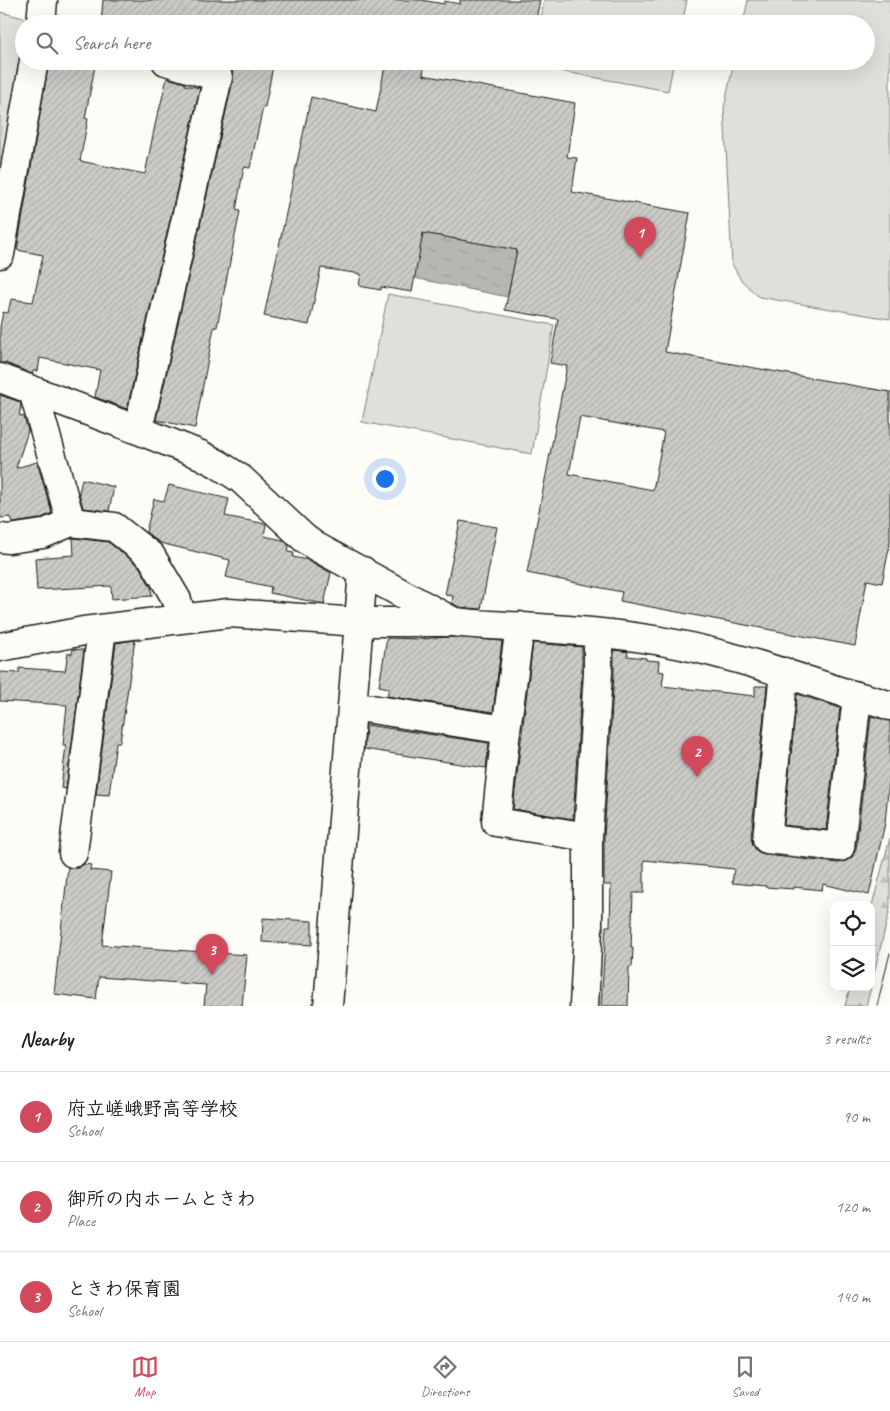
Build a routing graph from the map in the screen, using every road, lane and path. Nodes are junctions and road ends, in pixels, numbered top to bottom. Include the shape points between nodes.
1 (43, 0) edge
2 (42, 15) edge
3 (32, 70) edge
4 (195, 70) edge
5 (0, 254) edge
6 (0, 378) edge
7 (33, 391) junction
8 (138, 430) junction
9 (71, 522) junction
10 (0, 538) edge
11 (363, 571) junction
12 (182, 618) junction
13 (359, 622) junction
14 (454, 622) junction
15 (520, 626) junction
16 (102, 629) junction
17 (598, 632) junction
18 (0, 647) edge
19 (784, 672) junction
20 (857, 697) junction
21 (889, 702) edge
22 (352, 706) junction
23 (506, 730) junction
24 (588, 837) junction
25 (73, 853) dead end
26 (328, 1006) edge
27 (584, 1006) edge

1 - 2 street
3 - 5 street
4 - 8 street via 218,77
6 - 7 street
7 - 8 street
7 - 9 street
8 - 11 street via 218,464 241,479 304,538
9 - 10 street via 42,534
9 - 12 street via 114,528 151,556 177,600
11 - 13 street
11 - 14 street
12 - 13 street via 230,612
12 - 16 street
13 - 14 street
13 - 22 street
14 - 15 street
15 - 17 street
15 - 23 street
16 - 18 street
16 - 25 street
17 - 19 street via 701,648
17 - 24 street
19 - 20 street
19 - 20 street via 767,839 840,847
20 - 21 street
22 - 23 street
22 - 26 street
23 - 24 street via 496,822
24 - 27 street

